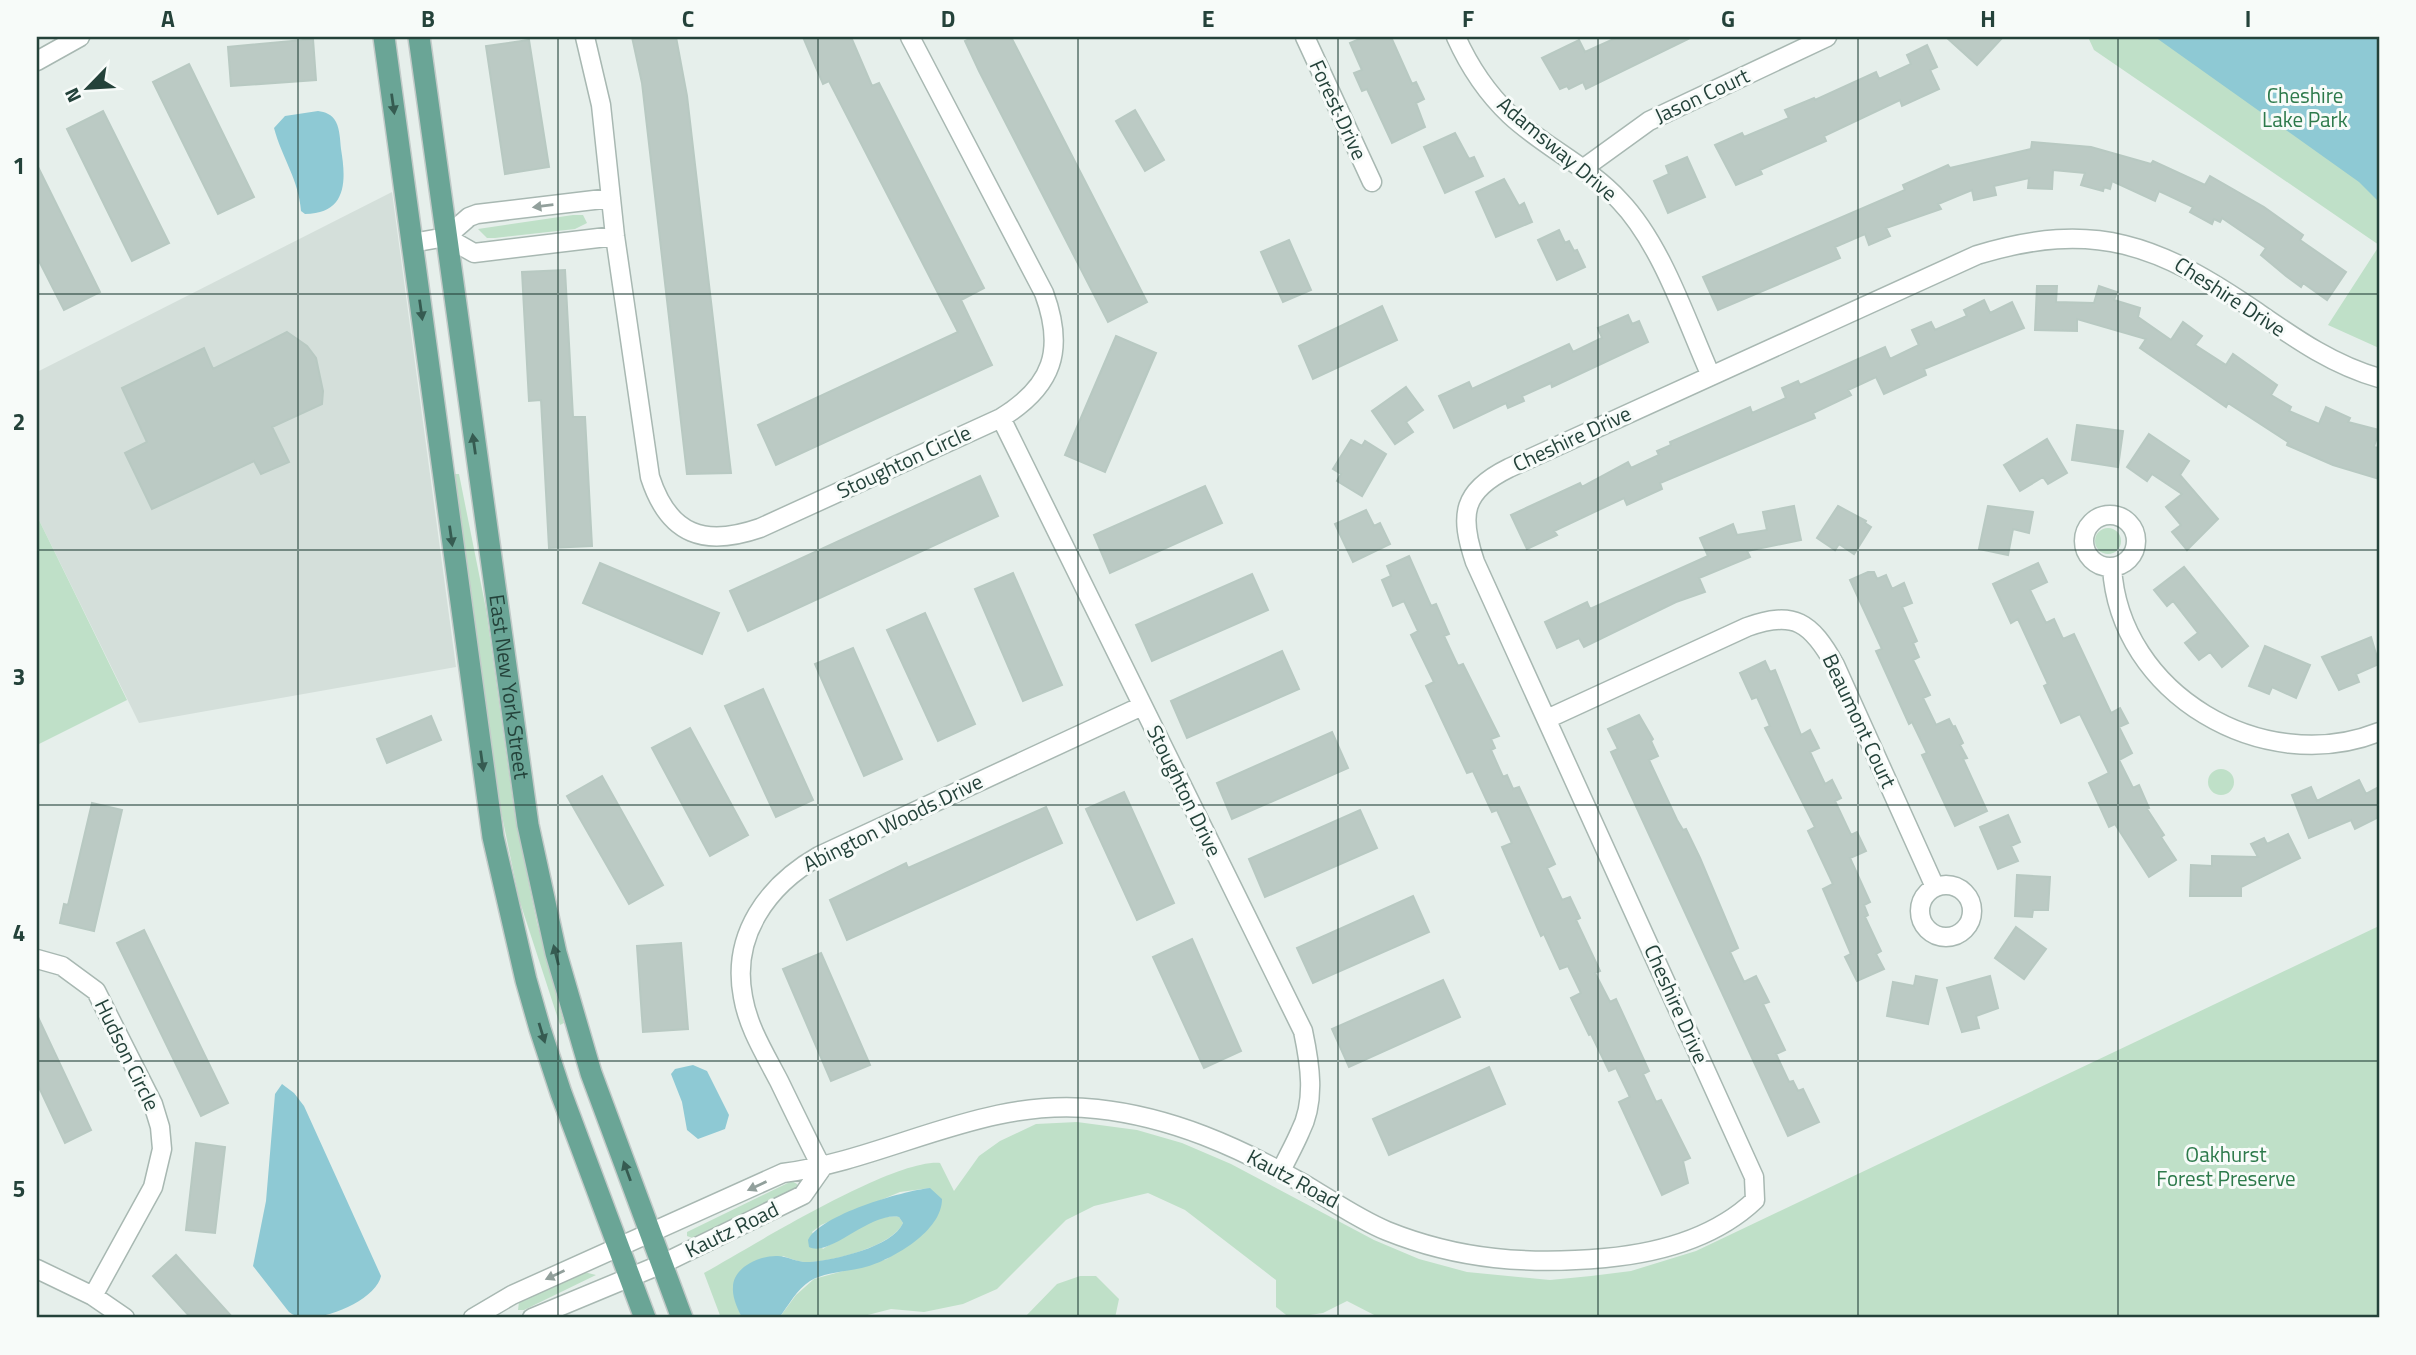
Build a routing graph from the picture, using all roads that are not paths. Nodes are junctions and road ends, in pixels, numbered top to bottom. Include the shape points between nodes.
1 (80, 37) edge
2 (384, 37) edge
3 (419, 37) edge
4 (585, 37) edge
5 (910, 37) edge
6 (1305, 37) edge
7 (1456, 37) edge
8 (1827, 37) edge
9 (37, 61) edge
10 (1584, 168) junction
11 (1372, 182) dead end
12 (611, 198) junction
13 (615, 236) junction
14 (446, 237) junction
15 (412, 243) junction
16 (1711, 376) junction
17 (2379, 378) edge
18 (1001, 418) junction
19 (2112, 567) dead end
20 (1142, 706) junction
21 (1547, 719) junction
22 (2379, 732) edge
23 (1935, 887) dead end
24 (37, 959) edge
25 (822, 1168) junction
26 (1281, 1171) junction
27 (1755, 1200) joint
28 (651, 1235) junction
29 (617, 1247) junction
30 (662, 1264) junction
31 (37, 1269) edge
32 (629, 1277) junction
33 (93, 1296) junction
34 (125, 1318) edge
35 (473, 1318) edge
36 (532, 1318) edge
37 (645, 1318) edge
38 (682, 1318) edge

1 - 9 street
2 -> 15 main road, East New York Street
3 - 14 main road, East New York Street
4 - 12 street, Stoughton Circle via 600,105
5 - 18 street, Stoughton Circle via 1054,320 1054,349 1040,388
6 - 11 street, Forest Drive
7 - 10 street, Adamsway Drive via 1496,101
8 - 10 street, Jason Court via 1649,121
10 - 16 street, Adamsway Drive via 1622,203 1646,237
12 - 13 street, Stoughton Circle
12 -> 14 street via 477,214
13 - 14 street via 474,253
13 - 18 street, Stoughton Circle via 650,477 670,516 700,537 722,538 760,528
14 - 15 street
28 -> 14 main road, East New York Street via 573,1017 528,825
15 -> 29 main road, East New York Street via 493,837 540,1029
16 - 17 street, Cheshire Drive via 1977,255 2012,244 2062,238 2160,253 2201,274 2332,361
16 - 21 street, Cheshire Drive via 1492,476 1477,488 1467,505 1467,537 1475,562
18 - 20 street, Stoughton Drive
19 - 22 street via 2120,612 2142,654 2173,692 2203,714 2286,744 2327,745
20 - 25 street, Abington Woods Drive via 819,856 778,885 760,908 748,931 741,965 743,997 752,1027
20 - 26 street, Stoughton Drive via 1303,1031 1310,1060 1310,1097 1302,1129
21 - 23 street, Beaumont Court via 1747,627 1778,617 1794,620 1824,644
21 - 27 street, Cheshire Drive via 1754,1177
24 - 33 street, Hudson Circle via 62,966 96,991 160,1127 162,1149 153,1187
25 - 26 street, Kautz Road via 970,1119 1046,1107 1096,1108 1166,1121 1217,1139
25 -> 28 street, Kautz Road via 783,1173
25 - 30 street, Kautz Road via 803,1195
26 - 27 street, Kautz Road via 1385,1230 1447,1252 1503,1262 1556,1263 1635,1255 1717,1228
28 - 29 street, Kautz Road
28 - 30 main road, East New York Street
29 - 32 main road, East New York Street
29 -> 35 street, Kautz Road
30 - 32 street, Kautz Road
30 - 38 main road, East New York Street
31 - 33 street
32 - 36 street, Kautz Road
32 - 37 main road, East New York Street
33 - 34 street

